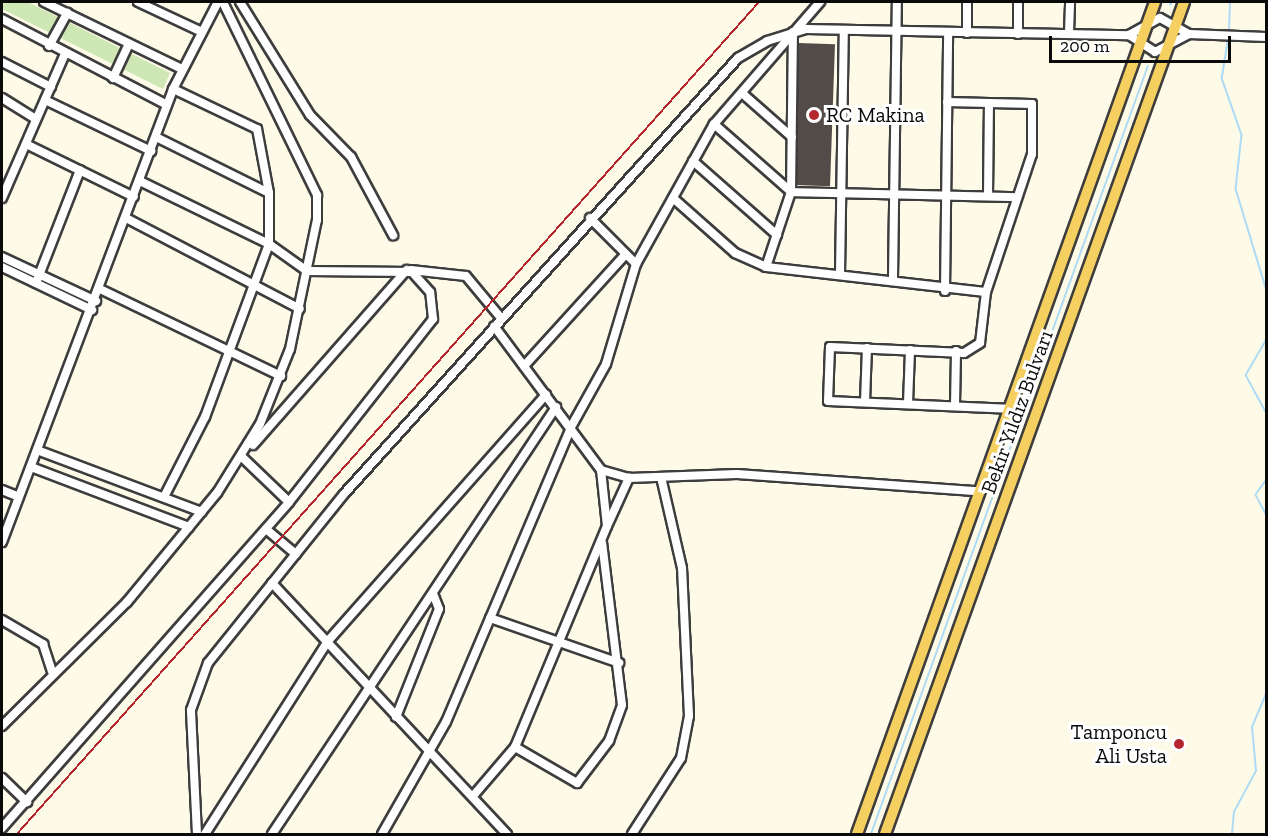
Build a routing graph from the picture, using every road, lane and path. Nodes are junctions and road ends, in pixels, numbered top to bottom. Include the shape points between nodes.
1 (44, 2) edge
2 (138, 2) edge
3 (223, 2) edge
4 (240, 2) edge
5 (820, 2) edge
6 (897, 2) edge
7 (968, 2) edge
8 (1018, 2) edge
9 (1070, 2) edge
10 (1155, 2) edge
11 (1184, 2) edge
12 (214, 4) edge
13 (67, 13) junction
14 (2, 20) edge
15 (1148, 22) junction
16 (1175, 25) junction
17 (844, 30) junction
18 (896, 31) junction
19 (200, 32) junction
20 (793, 32) junction
21 (948, 32) junction
22 (967, 33) junction
23 (1069, 33) junction
24 (1018, 34) junction
25 (1189, 34) junction
26 (1129, 35) junction
27 (1266, 37) edge
28 (1140, 42) junction
29 (129, 43) junction
30 (49, 46) junction
31 (1167, 47) junction
32 (65, 54) junction
33 (2, 62) edge
34 (182, 69) junction
35 (113, 78) junction
36 (51, 87) junction
37 (173, 89) junction
38 (743, 94) junction
39 (2, 98) edge
40 (45, 100) junction
41 (947, 102) junction
42 (989, 103) junction
43 (168, 105) junction
44 (36, 119) junction
45 (714, 124) junction
46 (156, 137) junction
47 (792, 137) junction
48 (26, 144) junction
49 (151, 151) junction
50 (693, 160) junction
51 (80, 170) junction
52 (140, 181) junction
53 (791, 192) junction
54 (269, 193) junction
55 (842, 193) junction
56 (894, 194) junction
57 (946, 195) junction
58 (988, 196) junction
59 (134, 197) junction
60 (1016, 197) junction
61 (2, 198) edge
62 (673, 198) junction
63 (126, 218) junction
64 (590, 218) junction
65 (393, 235) dead end
66 (777, 235) junction
67 (269, 243) junction
68 (626, 254) junction
69 (2, 257) edge
70 (636, 264) junction
71 (2, 267) edge
72 (766, 267) junction
73 (407, 270) junction
74 (307, 271) junction
75 (840, 274) junction
76 (893, 278) junction
77 (38, 279) junction
78 (257, 287) junction
79 (100, 290) junction
80 (945, 291) junction
81 (986, 292) junction
82 (96, 301) junction
83 (300, 309) junction
84 (92, 310) junction
85 (501, 318) junction
86 (494, 326) junction
87 (867, 348) junction
88 (910, 350) junction
89 (956, 351) junction
90 (230, 352) junction
91 (524, 366) junction
92 (281, 376) junction
93 (546, 395) junction
94 (865, 402) junction
95 (908, 403) junction
96 (955, 405) junction
97 (556, 407) junction
98 (1008, 409) junction
99 (571, 427) junction
100 (37, 450) junction
101 (240, 460) junction
102 (31, 467) junction
103 (601, 470) junction
104 (661, 477) junction
105 (629, 478) junction
106 (2, 490) edge
107 (977, 491) junction
108 (165, 495) junction
109 (19, 497) junction
110 (289, 502) junction
111 (202, 512) junction
112 (607, 526) junction
113 (189, 527) junction
114 (266, 529) junction
115 (601, 540) junction
116 (2, 542) edge
117 (296, 554) junction
118 (272, 583) junction
119 (434, 593) junction
120 (490, 618) junction
121 (2, 620) edge
122 (328, 641) junction
123 (558, 643) junction
124 (619, 663) junction
125 (52, 672) junction
126 (371, 687) junction
127 (396, 717) junction
128 (2, 726) edge
129 (515, 747) junction
130 (429, 756) junction
131 (2, 778) edge
132 (473, 796) junction
133 (27, 802) junction
134 (2, 828) edge
135 (196, 834) edge
136 (205, 834) edge
137 (272, 834) edge
138 (382, 834) edge
139 (507, 834) edge
140 (632, 834) edge
141 (857, 834) edge
142 (885, 834) edge

1 - 13 street
2 - 19 street
3 - 74 street via 316,188 318,214
4 - 65 street via 310,115 351,157
5 - 20 street
6 - 18 street
7 - 22 street
8 - 24 street
9 - 23 street
10 - 15 main road, Bekir Yıldız Bulvarı
11 - 16 main road, Bekir Yıldız Bulvarı
12 - 19 street
13 - 29 street
13 - 30 street
14 - 30 street
15 - 16 street via 1160,18
15 - 26 street
15 - 28 main road, Bekir Yıldız Bulvarı
16 - 25 street
16 - 31 main road, Bekir Yıldız Bulvarı
17 - 18 street
17 - 20 street
17 - 55 street
18 - 21 street
18 - 56 street
19 - 34 street
20 - 38 street
20 - 47 street
20 - 64 street via 757,46 729,65
21 - 22 street
21 - 41 street
22 - 24 street
23 - 24 street
23 - 26 street
25 - 27 street
25 - 31 street
26 - 28 street
28 - 31 street via 1155,52
28 - 98 main road, Bekir Yıldız Bulvarı
29 - 34 street
29 - 35 street
30 - 32 street
31 - 142 main road, Bekir Yıldız Bulvarı
32 - 35 street
32 - 36 street
33 - 36 street
34 - 37 street
35 - 43 street
36 - 40 street
37 - 43 street
37 - 54 street via 257,129
38 - 45 street
38 - 47 street
39 - 44 street
40 - 44 street
40 - 49 street
41 - 42 street
41 - 57 street
42 - 58 street
42 - 60 street via 1032,104 1032,154
43 - 46 street
44 - 48 street
45 - 50 street
45 - 53 street
46 - 49 street
46 - 54 street
47 - 53 street
48 - 51 street
48 - 61 street
49 - 52 street
50 - 62 street
50 - 66 street
51 - 59 street
51 - 77 street
52 - 59 street
52 - 67 street
53 - 55 street
53 - 66 street
54 - 67 street
55 - 56 street
55 - 75 street
56 - 57 street
56 - 76 street
57 - 58 street
57 - 80 street
58 - 60 street
59 - 63 street
60 - 81 street
62 - 70 street
62 - 72 street via 735,254
63 - 78 street
63 - 79 street
64 - 68 street
64 - 85 street
66 - 72 street
67 - 74 street
67 - 78 street
68 - 70 street
68 - 91 street
69 - 77 street
70 - 99 street via 606,364
71 - 77 street
72 - 75 street
73 - 74 street
73 - 85 street via 462,274
73 - 101 street
73 - 110 street via 430,292 431,324
74 - 83 street
75 - 76 street
76 - 80 street
77 - 82 street
77 - 84 street
78 - 83 street
78 - 90 street
79 - 82 street
79 - 90 street
80 - 81 street
81 - 89 street via 978,345 967,353
82 - 84 street
83 - 92 street
84 - 100 street
85 - 86 street
86 - 91 street
86 - 117 street
87 - 88 street
87 - 94 street
87 - 94 street via 830,347 828,390 828,401
88 - 89 street
88 - 95 street
89 - 96 street
90 - 92 street
90 - 108 street
91 - 93 street
92 - 101 street
93 - 97 street
93 - 122 street
94 - 95 street
95 - 96 street
96 - 98 street
97 - 99 street
97 - 119 street
98 - 107 main road, Bekir Yıldız Bulvarı
99 - 103 street
99 - 120 street
100 - 102 street
100 - 108 street
101 - 110 street
101 - 111 street
102 - 109 street
102 - 113 street
103 - 105 street
103 - 112 street
104 - 105 street
104 - 107 street via 737,474
104 - 140 street via 681,568 689,705 681,758
105 - 112 street
106 - 109 street
107 - 141 main road, Bekir Yıldız Bulvarı
108 - 111 street
109 - 116 street
110 - 114 street
111 - 113 street
112 - 115 street
113 - 125 street via 127,602
114 - 117 street
114 - 133 street
115 - 123 street
115 - 124 street
117 - 118 street
118 - 122 street
118 - 135 street via 208,663 196,687 190,762
119 - 126 street
119 - 127 street via 439,609
120 - 123 street
120 - 130 street
121 - 125 street via 39,641
122 - 126 street
122 - 136 street
123 - 124 street
123 - 129 street
124 - 129 street via 622,705 609,741 577,783
125 - 128 street
126 - 127 street
126 - 137 street
127 - 130 street
129 - 132 street
130 - 132 street
130 - 138 street
131 - 133 street
132 - 139 street
133 - 134 street

